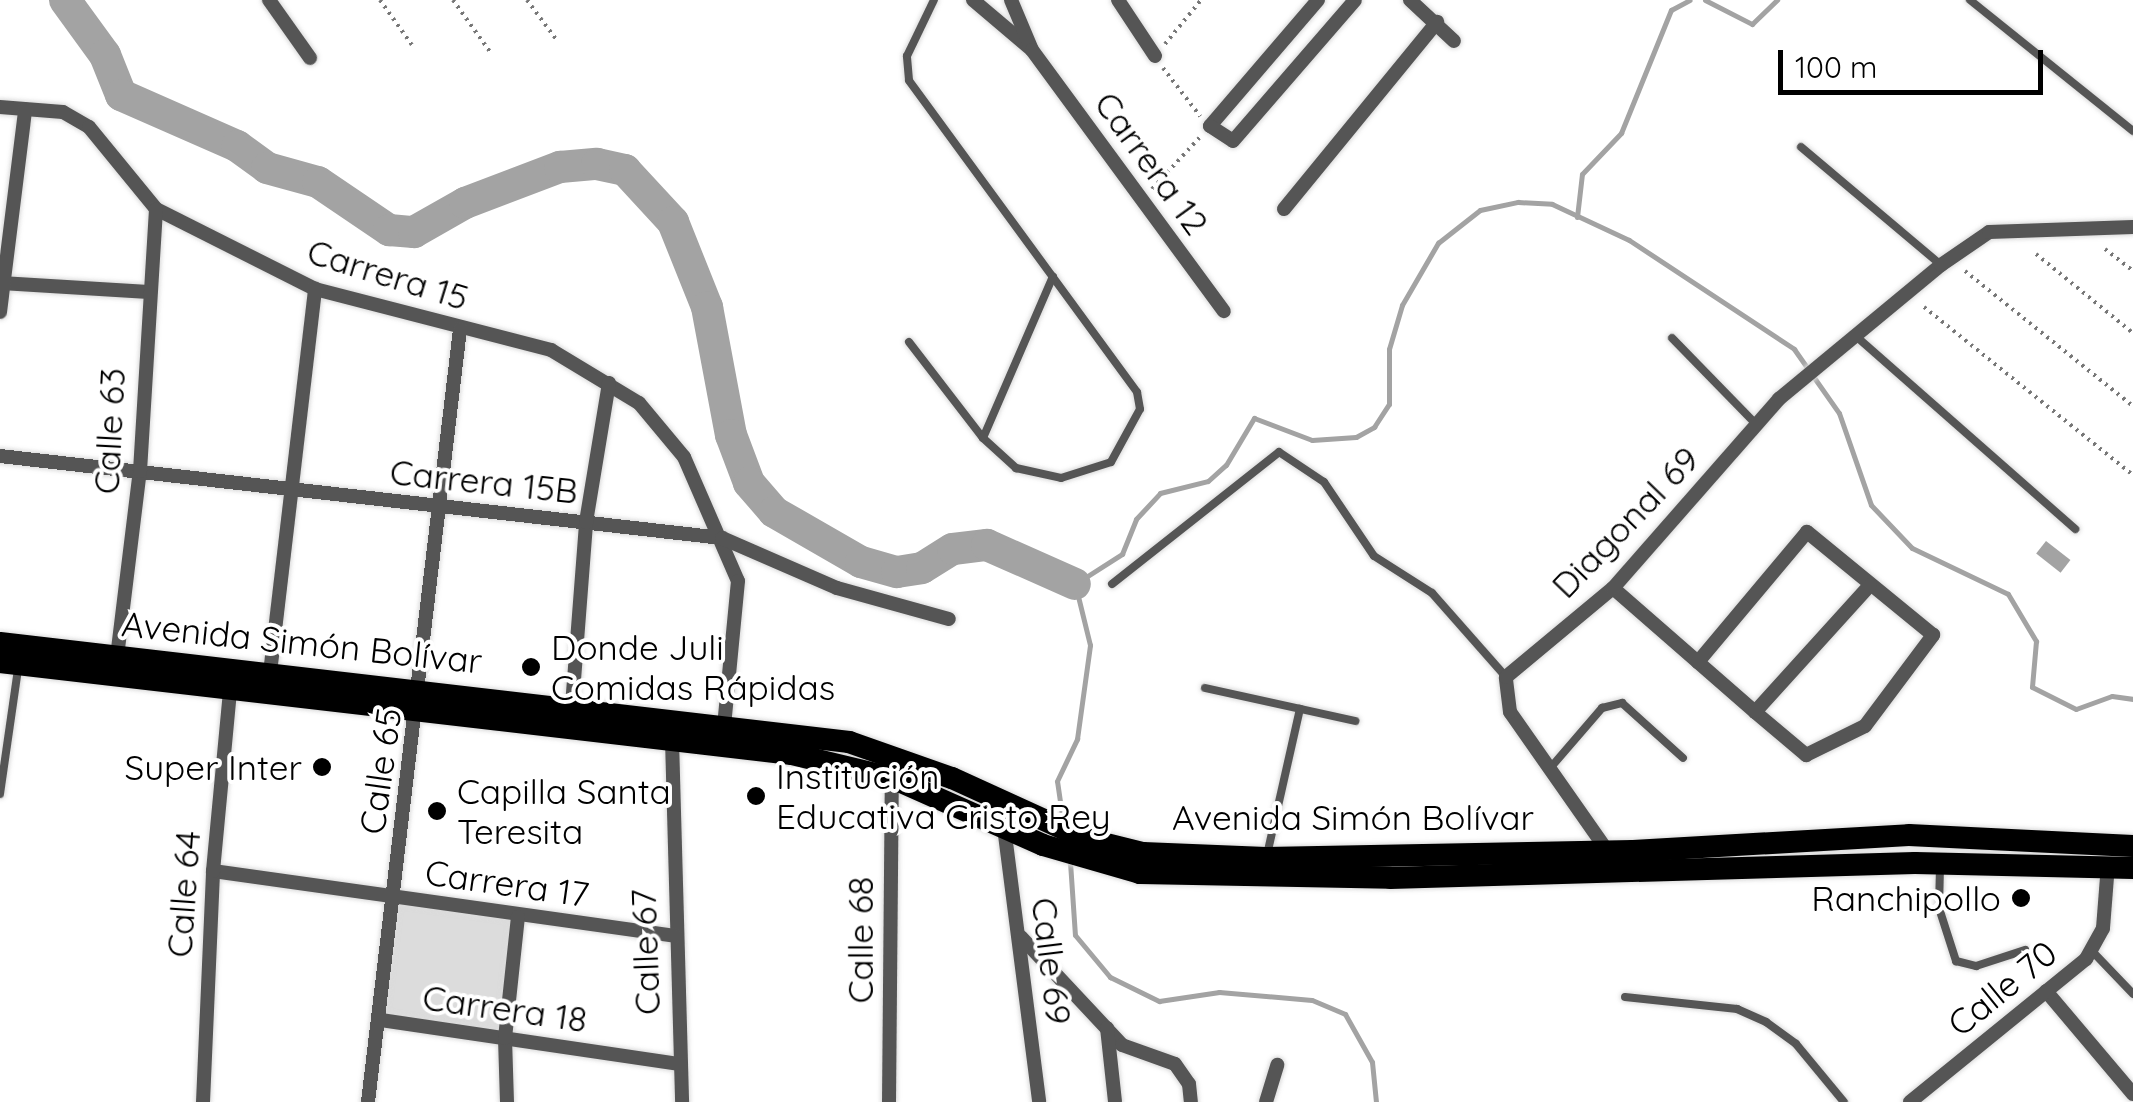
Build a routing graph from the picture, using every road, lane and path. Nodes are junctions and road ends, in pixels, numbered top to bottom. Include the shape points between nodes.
1 (270, 0) edge
2 (380, 0) edge
3 (453, 0) edge
4 (528, 0) edge
5 (934, 0) edge
6 (973, 0) edge
7 (1201, 0) edge
8 (1318, 0) edge
9 (1355, 0) edge
10 (1410, 0) edge
11 (1970, 0) edge
12 (1014, 1) edge
13 (1120, 1) edge
14 (1437, 22) junction
15 (556, 39) dead end
16 (1454, 42) dead end
17 (412, 45) dead end
18 (1032, 50) junction
19 (491, 53) dead end
20 (1155, 56) junction
21 (310, 58) dead end
22 (0, 107) edge
23 (25, 110) junction
24 (1210, 126) junction
25 (2133, 131) edge
26 (1801, 147) dead end
27 (1142, 200) junction
28 (156, 208) junction
29 (1284, 209) dead end
30 (2133, 227) edge
31 (2105, 249) dead end
32 (2036, 254) dead end
33 (1941, 265) junction
34 (1965, 270) dead end
35 (2133, 271) edge
36 (1053, 276) junction
37 (1, 283) edge
38 (315, 288) junction
39 (146, 292) junction
40 (1924, 306) dead end
41 (1224, 311) dead end
42 (0, 312) edge
43 (460, 329) junction
44 (2133, 333) edge
45 (1672, 338) dead end
46 (909, 342) dead end
47 (1854, 343) junction
48 (608, 382) junction
49 (2133, 406) edge
50 (1756, 425) junction
51 (983, 438) junction
52 (0, 456) edge
53 (140, 471) junction
54 (2133, 475) edge
55 (288, 486) junction
56 (437, 508) junction
57 (586, 522) junction
58 (2075, 529) dead end
59 (722, 538) junction
60 (1112, 584) dead end
61 (1870, 585) junction
62 (1613, 588) junction
63 (949, 619) dead end
64 (0, 643) edge
65 (117, 658) junction
66 (1698, 662) junction
67 (9, 664) edge
68 (270, 673) junction
69 (1506, 677) junction
70 (1205, 688) dead end
71 (230, 690) junction
72 (420, 700) junction
73 (572, 706) junction
74 (1300, 709) junction
75 (1755, 712) junction
76 (1355, 721) dead end
77 (724, 726) junction
78 (672, 740) junction
79 (1683, 758) dead end
80 (1552, 766) junction
81 (892, 778) junction
82 (0, 794) edge
83 (1004, 827) junction
84 (1046, 835) junction
85 (2133, 846) edge
86 (1086, 850) junction
87 (1606, 850) junction
88 (2108, 854) junction
89 (1266, 858) junction
90 (1941, 863) junction
91 (1390, 866) junction
92 (2133, 868) edge
93 (213, 871) junction
94 (393, 897) junction
95 (518, 917) junction
96 (673, 936) junction
97 (1020, 937) junction
98 (2024, 950) dead end
99 (2091, 950) junction
100 (2046, 992) junction
101 (2133, 994) edge
102 (1625, 997) dead end
103 (380, 1020) junction
104 (1106, 1028) junction
105 (505, 1038) junction
106 (680, 1064) junction
107 (1277, 1065) dead end
108 (2133, 1094) edge
109 (1918, 1100) edge
110 (203, 1102) edge
111 (368, 1102) edge
112 (507, 1102) edge
113 (682, 1102) edge
114 (889, 1102) edge
115 (1039, 1102) edge
116 (1114, 1102) edge
117 (1191, 1102) edge
118 (1266, 1102) edge
119 (1844, 1102) edge

1 - 21 street
2 - 17 path
3 - 19 path
4 - 15 path
5 - 36 lane via 907,56 909,80
6 - 18 street, Carrera 12
7 - 20 path
8 - 24 street
9 - 24 street via 1233,141
10 - 14 street
11 - 25 lane
12 - 18 street, Carrera 12
13 - 20 street
14 - 16 street
14 - 29 street
18 - 27 street, Carrera 12
20 - 24 path
22 - 23 street, Carrera 15
23 - 28 street, Carrera 15 via 63,112 89,128
23 - 37 street
24 - 27 path
26 - 33 lane
27 - 41 street, Carrera 12
28 - 38 street, Carrera 15
28 - 39 street, Calle 63
30 - 33 street, Diagonal 69 via 1989,232
31 - 35 path
32 - 44 path
33 - 47 street, Diagonal 69
34 - 49 path
36 - 51 lane
36 - 51 lane via 1137,392 1133,424 1110,462 1061,478 1016,468
37 - 39 street
37 - 42 street
38 - 43 street, Carrera 15
38 - 55 street
39 - 53 street, Calle 63
40 - 54 path
43 - 48 street, Carrera 15 via 551,350
43 - 56 street, Calle 65
45 - 50 lane
46 - 51 lane
47 - 50 street, Diagonal 69 via 1779,399
47 - 58 lane
48 - 57 street
48 - 59 street, Carrera 15 via 639,403 684,457
50 - 62 street, Diagonal 69
52 - 53 street, Carrera 15B
53 - 55 street, Carrera 15B
53 - 65 street, Calle 63
55 - 56 street, Carrera 15B
55 - 68 street
56 - 57 street, Carrera 15B
56 - 72 street, Calle 65
57 - 59 street, Carrera 15B
57 - 73 street
59 - 63 street, Carrera 15B via 837,588
59 - 77 street via 738,581
60 - 69 lane via 1278,452 1324,482 1374,556 1432,592
61 - 66 street via 1807,532
61 - 75 street
61 - 75 street via 1933,635 1864,726 1806,755
62 - 66 street
62 - 69 street, Diagonal 69
64 - 65 main road, Avenida Simón Bolívar
65 - 68 main road, Avenida Simón Bolívar
66 - 75 street
67 - 71 main road, Avenida Simón Bolívar
67 - 82 lane
68 - 72 main road, Avenida Simón Bolívar
69 - 80 street via 1510,712
70 - 74 lane
71 - 72 main road, Avenida Simón Bolívar
71 - 93 street, Calle 64
72 - 73 main road, Avenida Simón Bolívar
72 - 78 main road, Avenida Simón Bolívar
72 - 94 street, Calle 65
73 - 77 main road, Avenida Simón Bolívar
74 - 76 lane
74 - 89 lane
77 - 84 main road, Avenida Simón Bolívar via 897,755
78 - 81 main road, Avenida Simón Bolívar via 792,754
78 - 96 street, Calle 67
79 - 80 lane via 1622,702 1602,708
80 - 87 street
81 - 83 main road, Avenida Simón Bolívar
81 - 114 street, Calle 68
83 - 84 main road, Avenida Simón Bolívar
83 - 97 street, Calle 69
84 - 86 main road, Avenida Simón Bolívar
85 - 88 main road, Avenida Simón Bolívar
86 - 89 main road, Avenida Simón Bolívar
86 - 91 main road, Avenida Simón Bolívar via 1140,873
87 - 88 main road, Avenida Simón Bolívar via 1909,835
87 - 91 main road, Avenida Simón Bolívar
88 - 90 main road, Avenida Simón Bolívar
88 - 92 main road, Avenida Simón Bolívar
88 - 99 street, Calle 70 via 2103,928
89 - 91 main road, Avenida Simón Bolívar
90 - 91 main road, Avenida Simón Bolívar
90 - 98 lane via 1939,908 1956,960 1976,966
93 - 94 street, Carrera 17
93 - 110 street, Calle 64
94 - 95 street, Carrera 17
94 - 103 street, Calle 65
95 - 96 street, Carrera 17
95 - 105 street
96 - 106 street, Calle 67
97 - 104 street
97 - 115 street, Calle 69
99 - 100 street, Calle 70
99 - 101 lane
100 - 108 street
100 - 109 street, Calle 70
102 - 119 lane via 1736,1010 1766,1022 1796,1044
103 - 105 street, Carrera 18
103 - 111 street, Calle 65
104 - 116 street
104 - 117 street via 1122,1045 1176,1064
105 - 106 street, Carrera 18
105 - 112 street
106 - 113 street, Calle 67
107 - 118 street

